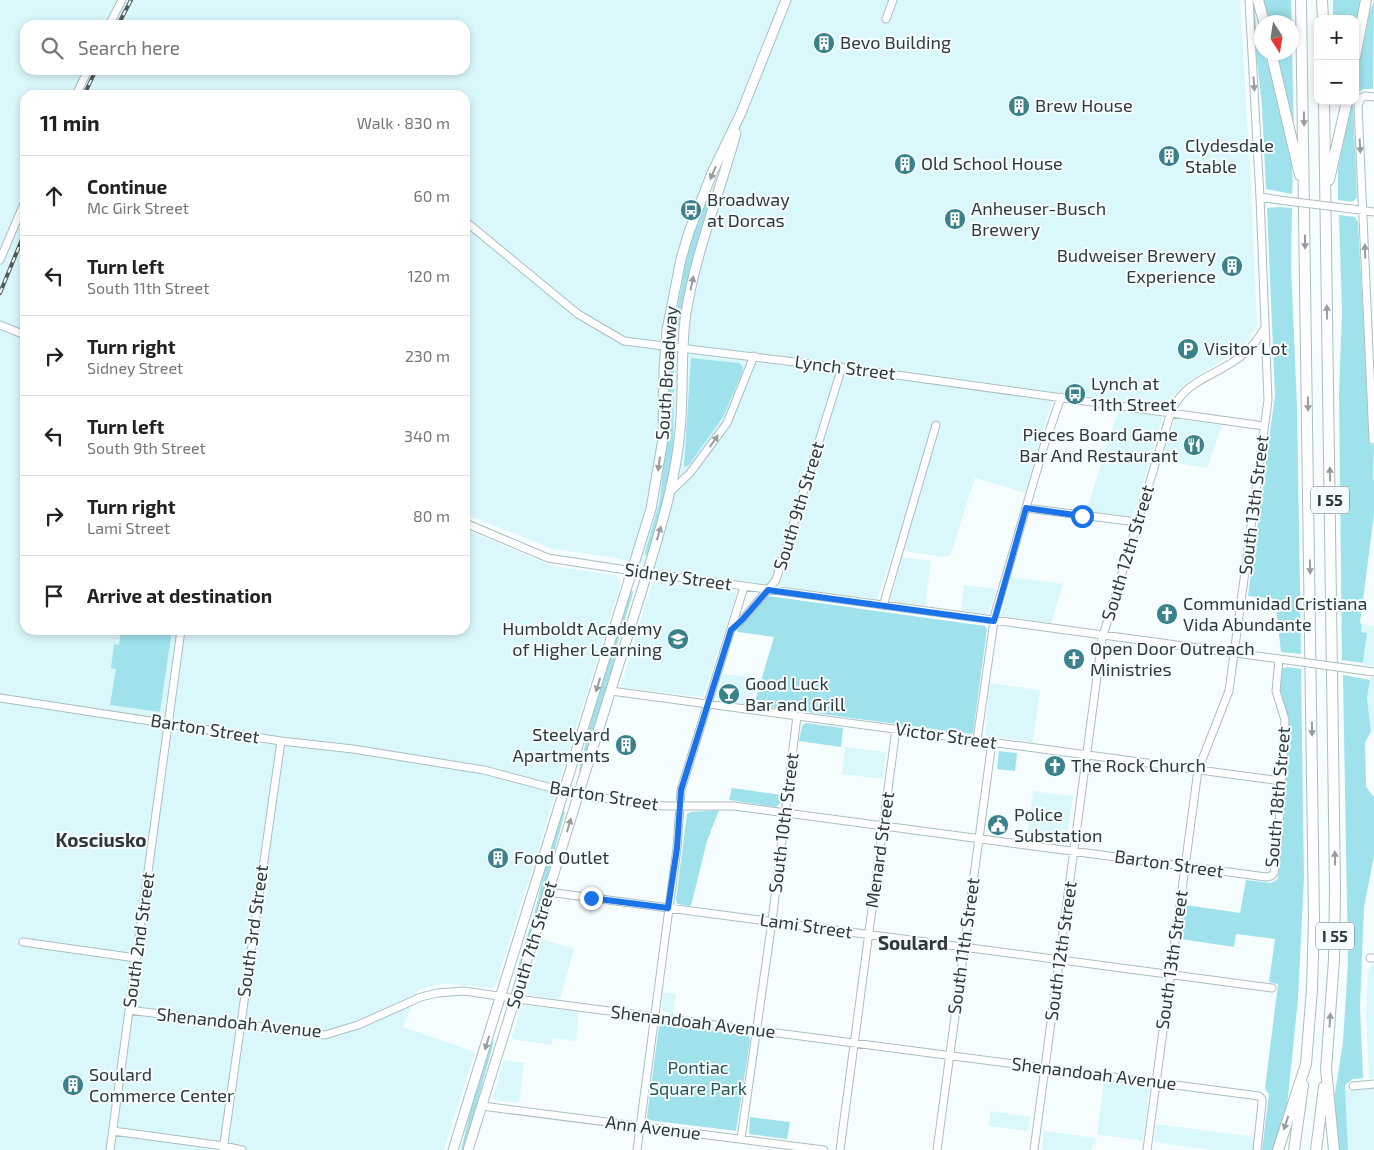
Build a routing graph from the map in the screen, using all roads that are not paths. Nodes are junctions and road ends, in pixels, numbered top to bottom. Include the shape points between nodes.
1 (122, 0) edge
2 (786, 0) edge
3 (893, 0) edge
4 (1249, 0) edge
5 (1258, 0) edge
6 (1301, 0) edge
7 (1322, 0) edge
8 (1366, 0) edge
9 (1371, 0) edge
10 (1364, 11) junction
11 (1262, 15) edge
12 (1323, 15) edge
13 (886, 19) dead end
14 (112, 20) edge
15 (1359, 36) edge
16 (1273, 60) edge
17 (86, 75) edge
18 (78, 90) edge
19 (1374, 97) edge
20 (1324, 105) edge
21 (1346, 105) edge
22 (742, 113) junction
23 (1304, 193) junction
24 (1260, 198) junction
25 (1326, 198) junction
26 (1363, 211) junction
27 (1374, 212) edge
28 (20, 213) edge
29 (470, 225) edge
30 (0, 260) edge
31 (0, 325) edge
32 (1264, 328) junction
33 (20, 333) edge
34 (666, 346) junction
35 (682, 348) junction
36 (754, 356) junction
37 (842, 367) junction
38 (1061, 397) junction
39 (1170, 412) junction
40 (936, 425) dead end
41 (1264, 426) junction
42 (1373, 440) edge
43 (671, 492) junction
44 (1026, 508) junction
45 (1137, 522) junction
46 (647, 524) joint
47 (470, 525) edge
48 (633, 571) junction
49 (647, 573) junction
50 (744, 587) junction
51 (768, 590) junction
52 (883, 606) junction
53 (994, 621) junction
54 (731, 630) junction
55 (180, 635) edge
56 (1102, 636) junction
57 (1235, 654) junction
58 (1278, 659) junction
59 (1374, 672) edge
60 (611, 691) junction
61 (0, 698) edge
62 (708, 704) junction
63 (797, 716) junction
64 (170, 723) junction
65 (896, 729) junction
66 (977, 740) junction
67 (281, 741) junction
68 (992, 742) junction
69 (1086, 755) junction
70 (1198, 770) junction
71 (1281, 781) junction
72 (564, 792) junction
73 (578, 796) junction
74 (680, 806) junction
75 (785, 813) junction
76 (883, 826) junction
77 (978, 839) junction
78 (1074, 852) junction
79 (1185, 866) junction
80 (1271, 876) joint
81 (548, 892) junction
82 (668, 908) junction
83 (772, 921) junction
84 (869, 934) junction
85 (23, 942) dead end
86 (964, 947) junction
87 (136, 958) junction
88 (1060, 959) junction
89 (1170, 974) junction
90 (1272, 988) dead end
91 (502, 997) junction
92 (516, 999) junction
93 (129, 1010) junction
94 (654, 1017) junction
95 (240, 1025) junction
96 (756, 1030) junction
97 (854, 1043) junction
98 (949, 1056) junction
99 (1306, 1064) junction
100 (1045, 1068) junction
101 (1326, 1069) junction
102 (1156, 1083) junction
103 (1374, 1084) edge
104 (1353, 1086) dead end
105 (482, 1106) junction
106 (640, 1126) junction
107 (113, 1130) junction
108 (741, 1139) junction
109 (224, 1148) edge
110 (110, 1150) edge
111 (242, 1150) edge
112 (453, 1150) edge
113 (468, 1150) edge
114 (637, 1150) edge
115 (824, 1150) edge
116 (840, 1150) edge
117 (937, 1150) edge
118 (1034, 1150) edge
119 (1147, 1150) edge
120 (1257, 1150) edge
121 (1278, 1150) edge
122 (1294, 1150) edge
123 (1316, 1150) edge
124 (1334, 1150) edge

1 - 14 street
2 - 22 main road, South Broadway
3 - 13 street
4 -> 24 street, South 13th Street
5 - 11 highway
6 -> 23 highway, I 55
7 - 12 highway
8 - 10 highway
9 - 10 highway
10 - 15 highway
16 - 23 highway
17 - 18 street
19 -> 26 street via 1361,98 1358,106
20 - 25 highway, I 55
21 - 25 highway
22 -> 34 main road, South Broadway via 713,170 684,247
35 -> 22 main road, South Broadway via 694,275
23 -> 99 highway, I 55 via 1314,880 1312,989
24 - 26 street, bridge
24 - 32 street, South 13th Street
101 -> 25 highway, I 55 via 1335,888
26 - 27 street
42 -> 26 street
28 - 30 street
29 - 34 street, Lynch Street via 578,314 624,341
31 - 33 street
32 - 39 street, South 12th Street via 1245,353 1186,390
32 - 41 street, South 13th Street via 1268,388
34 - 35 street, Lynch Street
34 -> 46 main road, South Broadway via 663,439
35 - 36 street, Lynch Street
35 - 43 main road, South Broadway via 680,428
36 - 37 street, Lynch Street
43 -> 36 street, South 7th Street via 690,473 727,423
37 - 38 street, Lynch Street
37 - 51 street, South 9th Street via 778,575
38 - 39 street, Lynch Street
38 - 44 street
39 - 41 street, Lynch Street
39 - 45 street, South 12th Street
40 - 52 street
41 - 57 street, South 13th Street
49 -> 43 main road, South 7th Street
44 - 45 street
44 - 53 street
45 - 56 street, South 12th Street
46 - 48 main road, South 7th Street
47 - 48 street, Sidney Street via 548,558
48 - 49 street, Sidney Street
48 -> 72 main road, South 7th Street
49 - 50 street, Sidney Street
49 - 60 main road, South 7th Street
50 - 51 street, Sidney Street
50 - 54 street, South 9th Street
51 - 52 street, Sidney Street
51 - 54 street, South 9th Street
52 - 53 street, Sidney Street
53 - 56 street, Sidney Street
53 - 66 street
54 - 62 street, South 9th Street
55 - 64 street, South 2nd Street
56 - 57 street, Sidney Street
56 - 69 street, South 12th Street
57 - 58 street, Sidney Street
57 - 70 street, South 13th Street via 1229,691
58 - 59 street, Sidney Street, bridge
58 - 71 street, South 18th Street via 1276,691 1285,720
60 - 62 street, Victor Street
60 - 73 main road, South 7th Street
61 - 64 street, Barton Street
62 - 63 street, Victor Street
62 - 74 street, South 9th Street via 681,790
63 - 65 street, Victor Street
63 - 75 street, South 10th Street
64 - 67 street, Barton Street
64 - 87 street, South 2nd Street
65 - 66 street, Victor Street
65 - 76 street, Menard Street
66 - 68 street, Victor Street
67 - 72 street, Barton Street via 484,770
67 - 95 street, South 3rd Street
68 - 69 street, Victor Street
68 - 77 street, South 11th Street
69 - 70 street, Victor Street
69 - 78 street, South 12th Street
70 - 71 street, Victor Street
70 - 79 street, South 13th Street
71 - 80 street, South 18th Street via 1278,841
72 - 73 street, Barton Street
72 - 91 main road, South 7th Street
73 - 74 street, Barton Street
81 -> 73 main road, South 7th Street
74 - 75 street, Barton Street via 724,805
74 - 82 street, South 9th Street
75 - 76 street, Barton Street
75 - 83 street, South 10th Street
76 - 77 street, Barton Street
76 - 84 street, Menard Street
77 - 78 street, Barton Street
77 - 86 street, South 11th Street
78 - 79 street, Barton Street
78 - 88 street, South 12th Street
79 - 80 street, Barton Street
79 - 89 street, South 13th Street
81 - 82 street, Lami Street
81 - 92 main road, South 7th Street
82 - 83 street, Lami Street
82 - 94 street, South 9th Street
83 - 84 street, Lami Street
83 - 96 street, South 10th Street
84 - 86 street, Lami Street
84 - 97 street, Menard Street
85 - 87 street
86 - 88 street, Lami Street
86 - 98 street, South 11th Street
87 - 93 street, South 2nd Street
88 - 89 street, Lami Street
88 - 100 street, South 12th Street
89 - 90 street, Lami Street
89 - 102 street, South 13th Street
91 - 92 street, Shenandoah Avenue
91 - 95 street, Shenandoah Avenue via 464,991 426,995 358,1025 325,1035
91 -> 112 main road, South 7th Street
92 - 94 street, Shenandoah Avenue
92 - 105 main road, South 7th Street
93 - 95 street, Shenandoah Avenue
93 - 107 street, South 2nd Street
94 - 96 street, Shenandoah Avenue
94 - 106 street, South 9th Street
95 - 109 street, South 3rd Street
96 - 97 street, Shenandoah Avenue
96 - 108 street, South 10th Street
97 - 98 street, Shenandoah Avenue
97 - 116 street, Menard Street
98 - 100 street, Shenandoah Avenue
98 - 117 street, South 11th Street
99 -> 121 highway
99 - 122 highway, I 55
100 - 102 street, Shenandoah Avenue
100 - 118 street, South 12th Street
101 - 123 highway, I 55
101 - 124 highway
102 - 119 street, South 13th Street
102 - 120 street, Shenandoah Avenue via 1258,1096 1262,1099
103 - 104 street
105 - 106 street, Ann Avenue
105 - 113 main road, South 7th Street
106 - 108 street, Ann Avenue
106 - 114 street, South 9th Street
107 - 109 street
107 - 110 street, South 2nd Street
108 - 115 street, Ann Avenue
109 - 111 street

